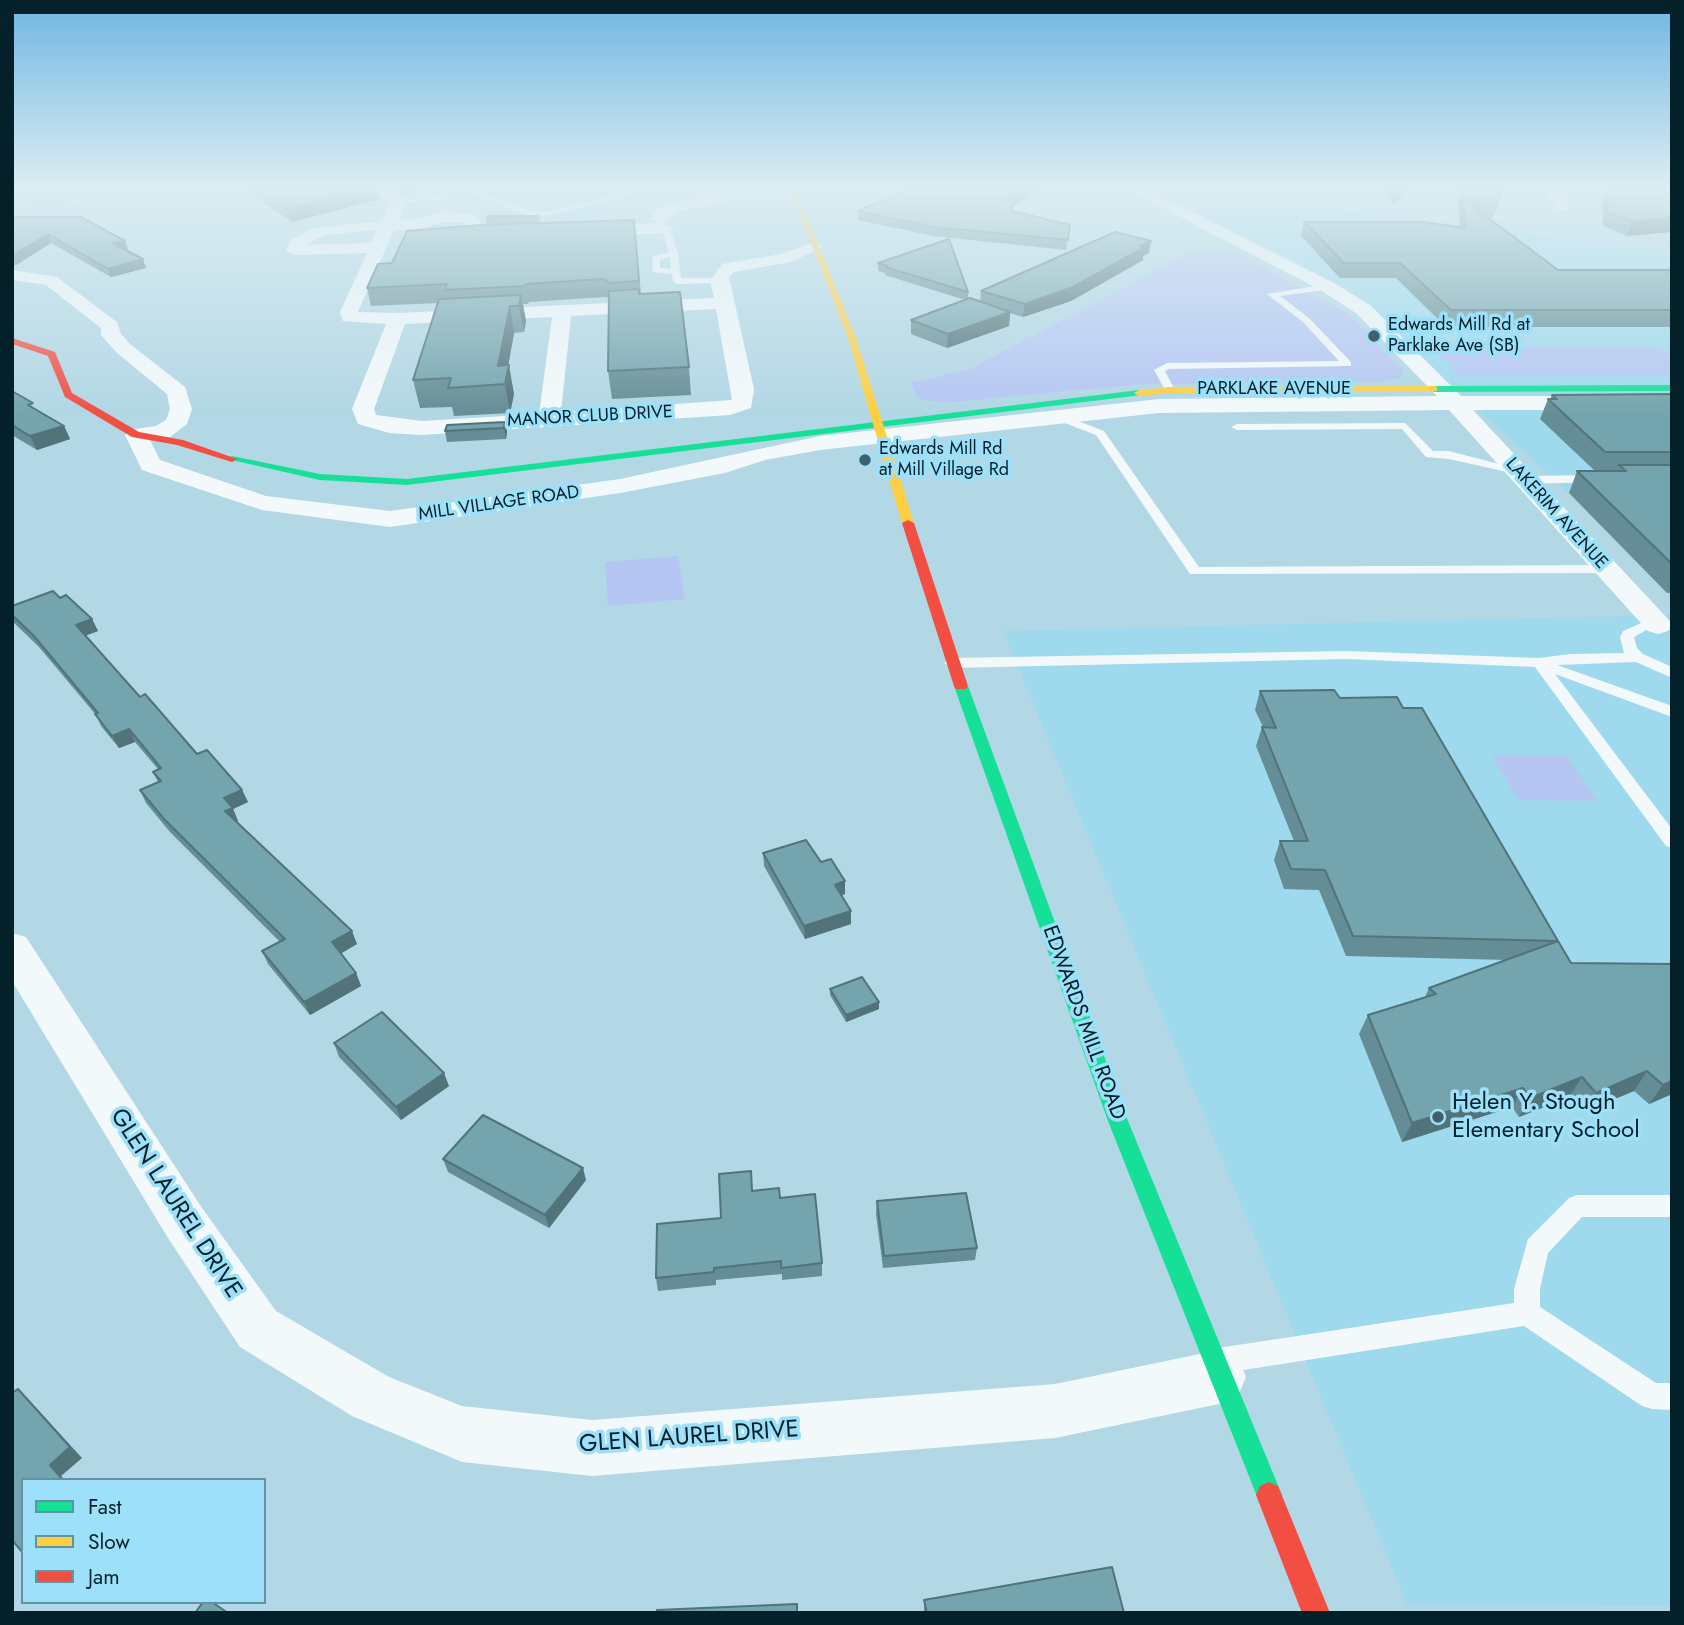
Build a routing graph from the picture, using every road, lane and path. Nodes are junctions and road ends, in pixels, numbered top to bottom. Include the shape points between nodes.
1 (371, 264) edge
2 (656, 264) edge
3 (675, 264) edge
4 (749, 264) edge
5 (781, 264) edge
6 (822, 264) edge
7 (1282, 264) edge
8 (825, 271) junction
9 (676, 272) junction
10 (12, 275) edge
11 (719, 281) junction
12 (1328, 287) junction
13 (725, 303) junction
14 (562, 312) junction
15 (398, 319) junction
16 (12, 341) edge
17 (1672, 388) edge
18 (1170, 390) junction
19 (1449, 396) junction
20 (1261, 403) junction
21 (1672, 403) edge
22 (1117, 412) junction
23 (549, 418) junction
24 (1061, 418) junction
25 (1237, 427) dead end
26 (1277, 427) junction
27 (881, 430) junction
28 (1100, 433) junction
29 (135, 435) junction
30 (1489, 440) junction
31 (1449, 455) junction
32 (1521, 475) junction
33 (1609, 479) edge
34 (1606, 569) junction
35 (1665, 625) edge
36 (1638, 657) junction
37 (953, 663) junction
38 (1539, 663) junction
39 (1672, 673) edge
40 (1672, 712) edge
41 (1672, 842) edge
42 (12, 947) edge
43 (1672, 1206) edge
44 (1527, 1313) junction
45 (1216, 1369) junction
46 (1672, 1396) edge
47 (1316, 1613) edge

1 - 15 street via 350,317
2 - 9 lane via 656,270
3 - 9 lane
4 - 11 street via 728,268
5 - 8 street
6 - 8 street, EDWARDS MILL ROAD
7 - 12 street
8 - 27 street, EDWARDS MILL ROAD
9 - 11 lane via 677,281
10 - 29 street via 51,281 110,326 111,335 123,348 177,392 181,409 176,424 162,432
11 - 13 street, MANOR CLUB DRIVE
12 - 18 lane via 1272,294 1306,320 1348,364 1167,366 1160,370
12 - 19 street via 1363,309
13 - 14 street
13 - 23 street, MANOR CLUB DRIVE via 743,403 730,408
14 - 15 street
14 - 23 street
15 - 23 street, MANOR CLUB DRIVE via 363,408 366,419 422,428
16 - 29 street, MILL VILLAGE ROAD via 52,354 68,395
17 - 19 street, PARKLAKE AVENUE
18 - 19 street, PARKLAKE AVENUE
18 - 27 street, PARKLAKE AVENUE
19 - 20 street, PARKLAKE AVENUE
19 - 21 street, PARKLAKE AVENUE
19 - 30 street, LAKERIM AVENUE
20 - 22 street, PARKLAKE AVENUE
20 - 26 lane
22 - 24 street, PARKLAKE AVENUE
22 - 28 lane
24 - 27 street, PARKLAKE AVENUE
24 - 28 lane
25 - 26 lane
26 - 31 lane via 1405,426 1430,455
27 - 29 street, MILL VILLAGE ROAD via 407,482 320,477
27 - 29 street, MILL VILLAGE ROAD via 620,486 390,519 262,503 150,465
27 - 37 street, EDWARDS MILL ROAD
28 - 34 lane via 1195,571
30 - 31 lane
30 - 32 street, LAKERIM AVENUE
31 - 32 lane
32 - 33 lane
32 - 34 street, LAKERIM AVENUE
34 - 35 street, LAKERIM AVENUE
35 - 36 lane via 1630,631 1627,643
36 - 38 lane
36 - 39 lane
37 - 38 lane via 1346,655
37 - 45 street, EDWARDS MILL ROAD via 1118,1121
38 - 40 lane
38 - 41 lane
42 - 45 street, GLEN LAUREL DRIVE via 185,1223 258,1329 371,1398 462,1434 592,1448 1055,1411
43 - 44 lane via 1577,1206 1537,1247 1527,1289
44 - 45 lane
44 - 46 lane via 1652,1396
45 - 47 street, EDWARDS MILL ROAD

